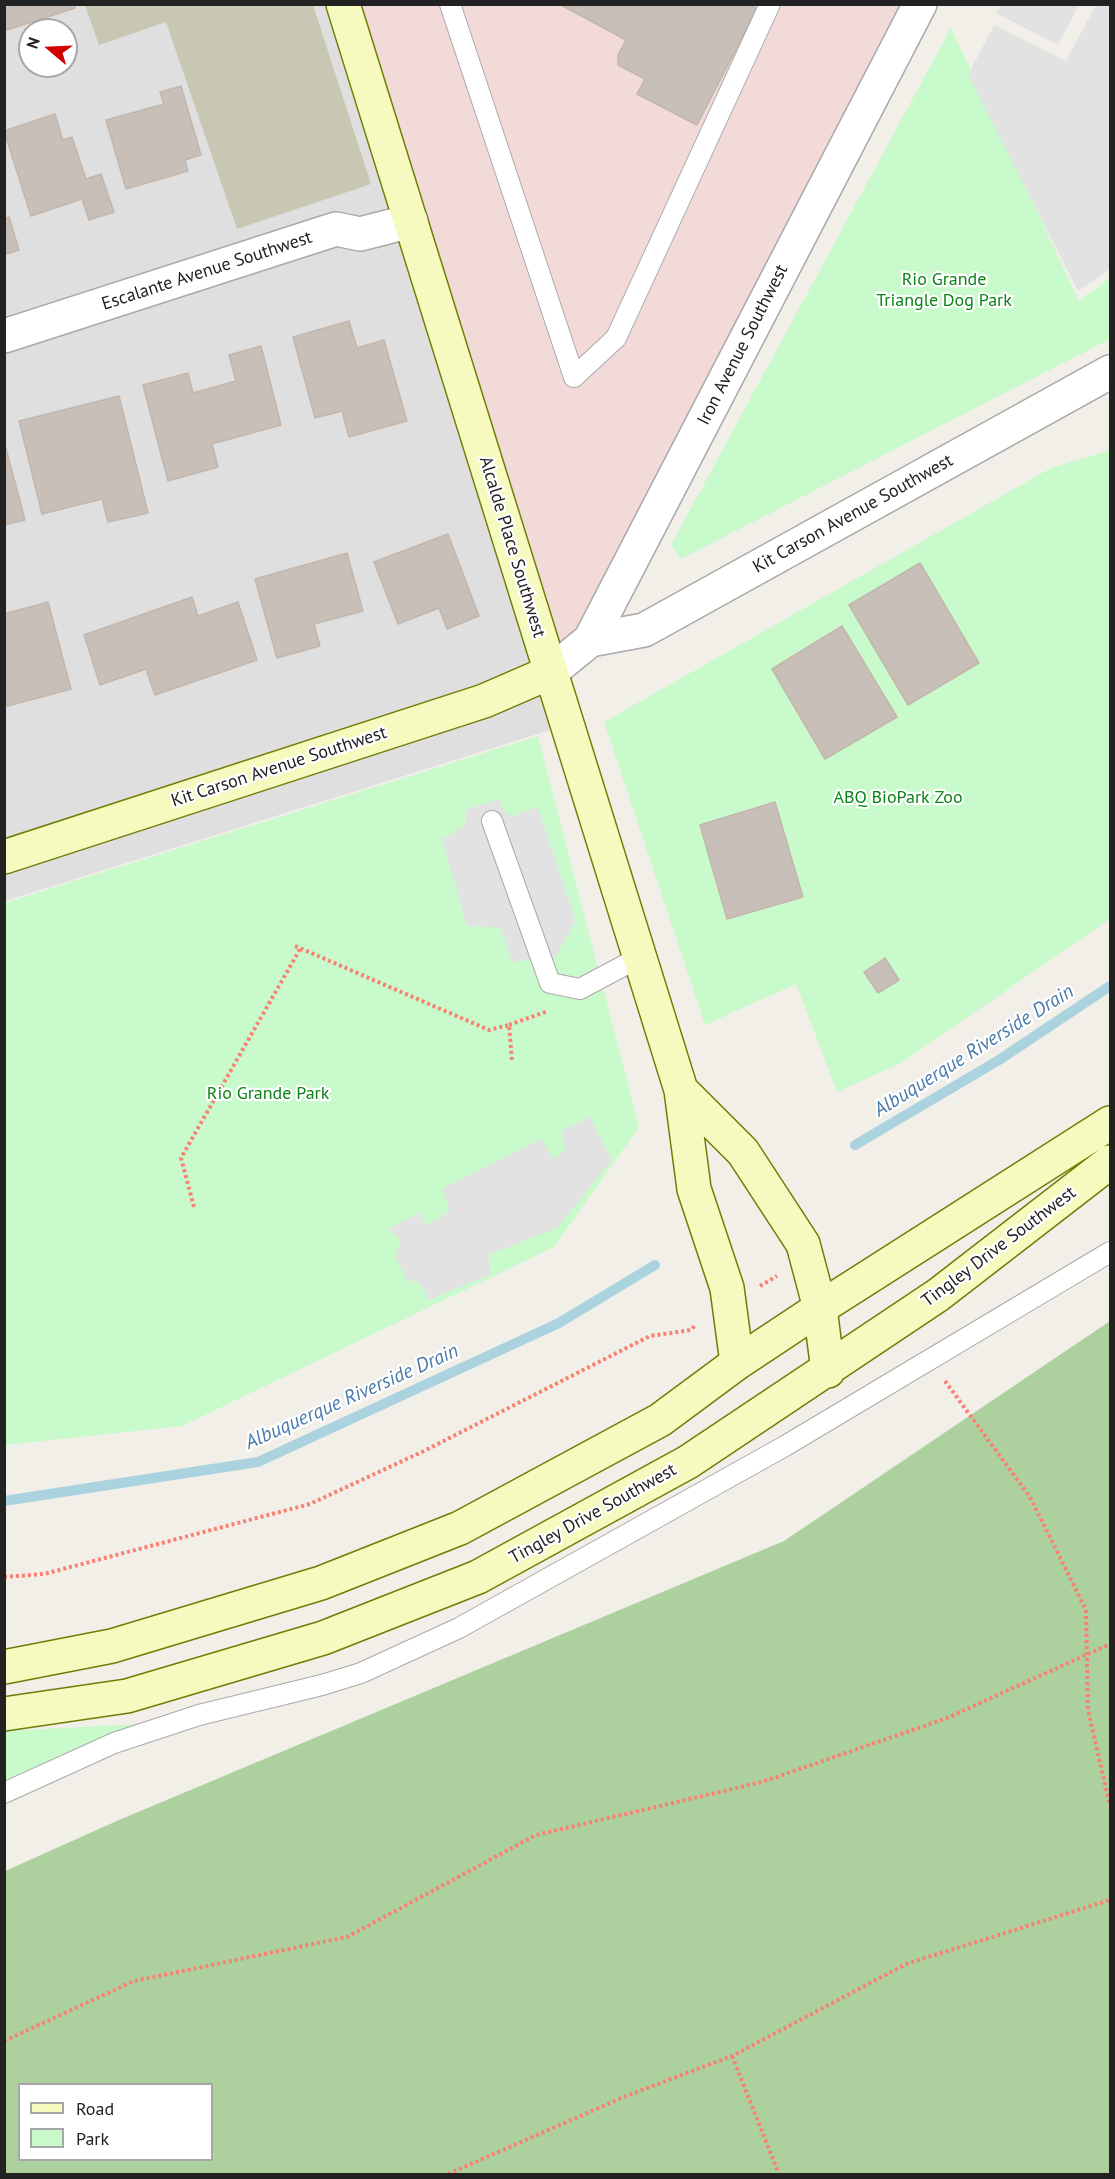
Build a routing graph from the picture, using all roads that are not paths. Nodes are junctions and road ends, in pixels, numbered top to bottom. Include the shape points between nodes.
1 (343, 4) edge
2 (450, 4) edge
3 (770, 4) edge
4 (920, 4) edge
5 (411, 222) junction
6 (4, 336) edge
7 (1110, 372) edge
8 (590, 640) junction
9 (551, 672) junction
10 (492, 821) dead end
11 (4, 857) edge
12 (640, 957) junction
13 (681, 1090) junction
14 (1110, 1123) edge
15 (1110, 1162) edge
16 (1110, 1252) edge
17 (820, 1308) junction
18 (737, 1363) junction
19 (828, 1371) junction
20 (4, 1667) edge
21 (4, 1714) edge
22 (4, 1793) edge

1 - 5 street, Alcalde Place Southwest
2 - 3 lane via 574,377 616,338
4 - 8 street, Iron Avenue Southwest
5 - 6 street, Escalante Avenue Southwest via 360,234 336,229
5 - 9 street, Alcalde Place Southwest
7 - 8 street, Kit Carson Avenue Southwest via 644,630
8 - 9 street, Iron Avenue Southwest
9 - 11 street, Kit Carson Avenue Southwest via 484,701
9 - 12 street, Alcalde Place Southwest
10 - 12 lane via 550,984 580,989
12 - 13 street, Alcalde Place Southwest
13 - 17 street, Alcalde Place Southwest via 742,1152 803,1244
13 - 18 street, Alcalde Place Southwest via 694,1189 727,1288
14 - 17 street, Tingley Drive Southwest
15 - 19 street, Tingley Drive Southwest via 938,1295
16 - 22 lane via 804,1434 459,1628 361,1673 199,1715 125,1740
17 - 18 street, Tingley Drive Southwest
17 - 19 street, Alcalde Place Southwest
18 - 20 street, Tingley Drive Southwest via 660,1420 460,1528 299,1590 112,1646
19 - 21 street, Tingley Drive Southwest via 688,1462 477,1577 323,1638 127,1696

